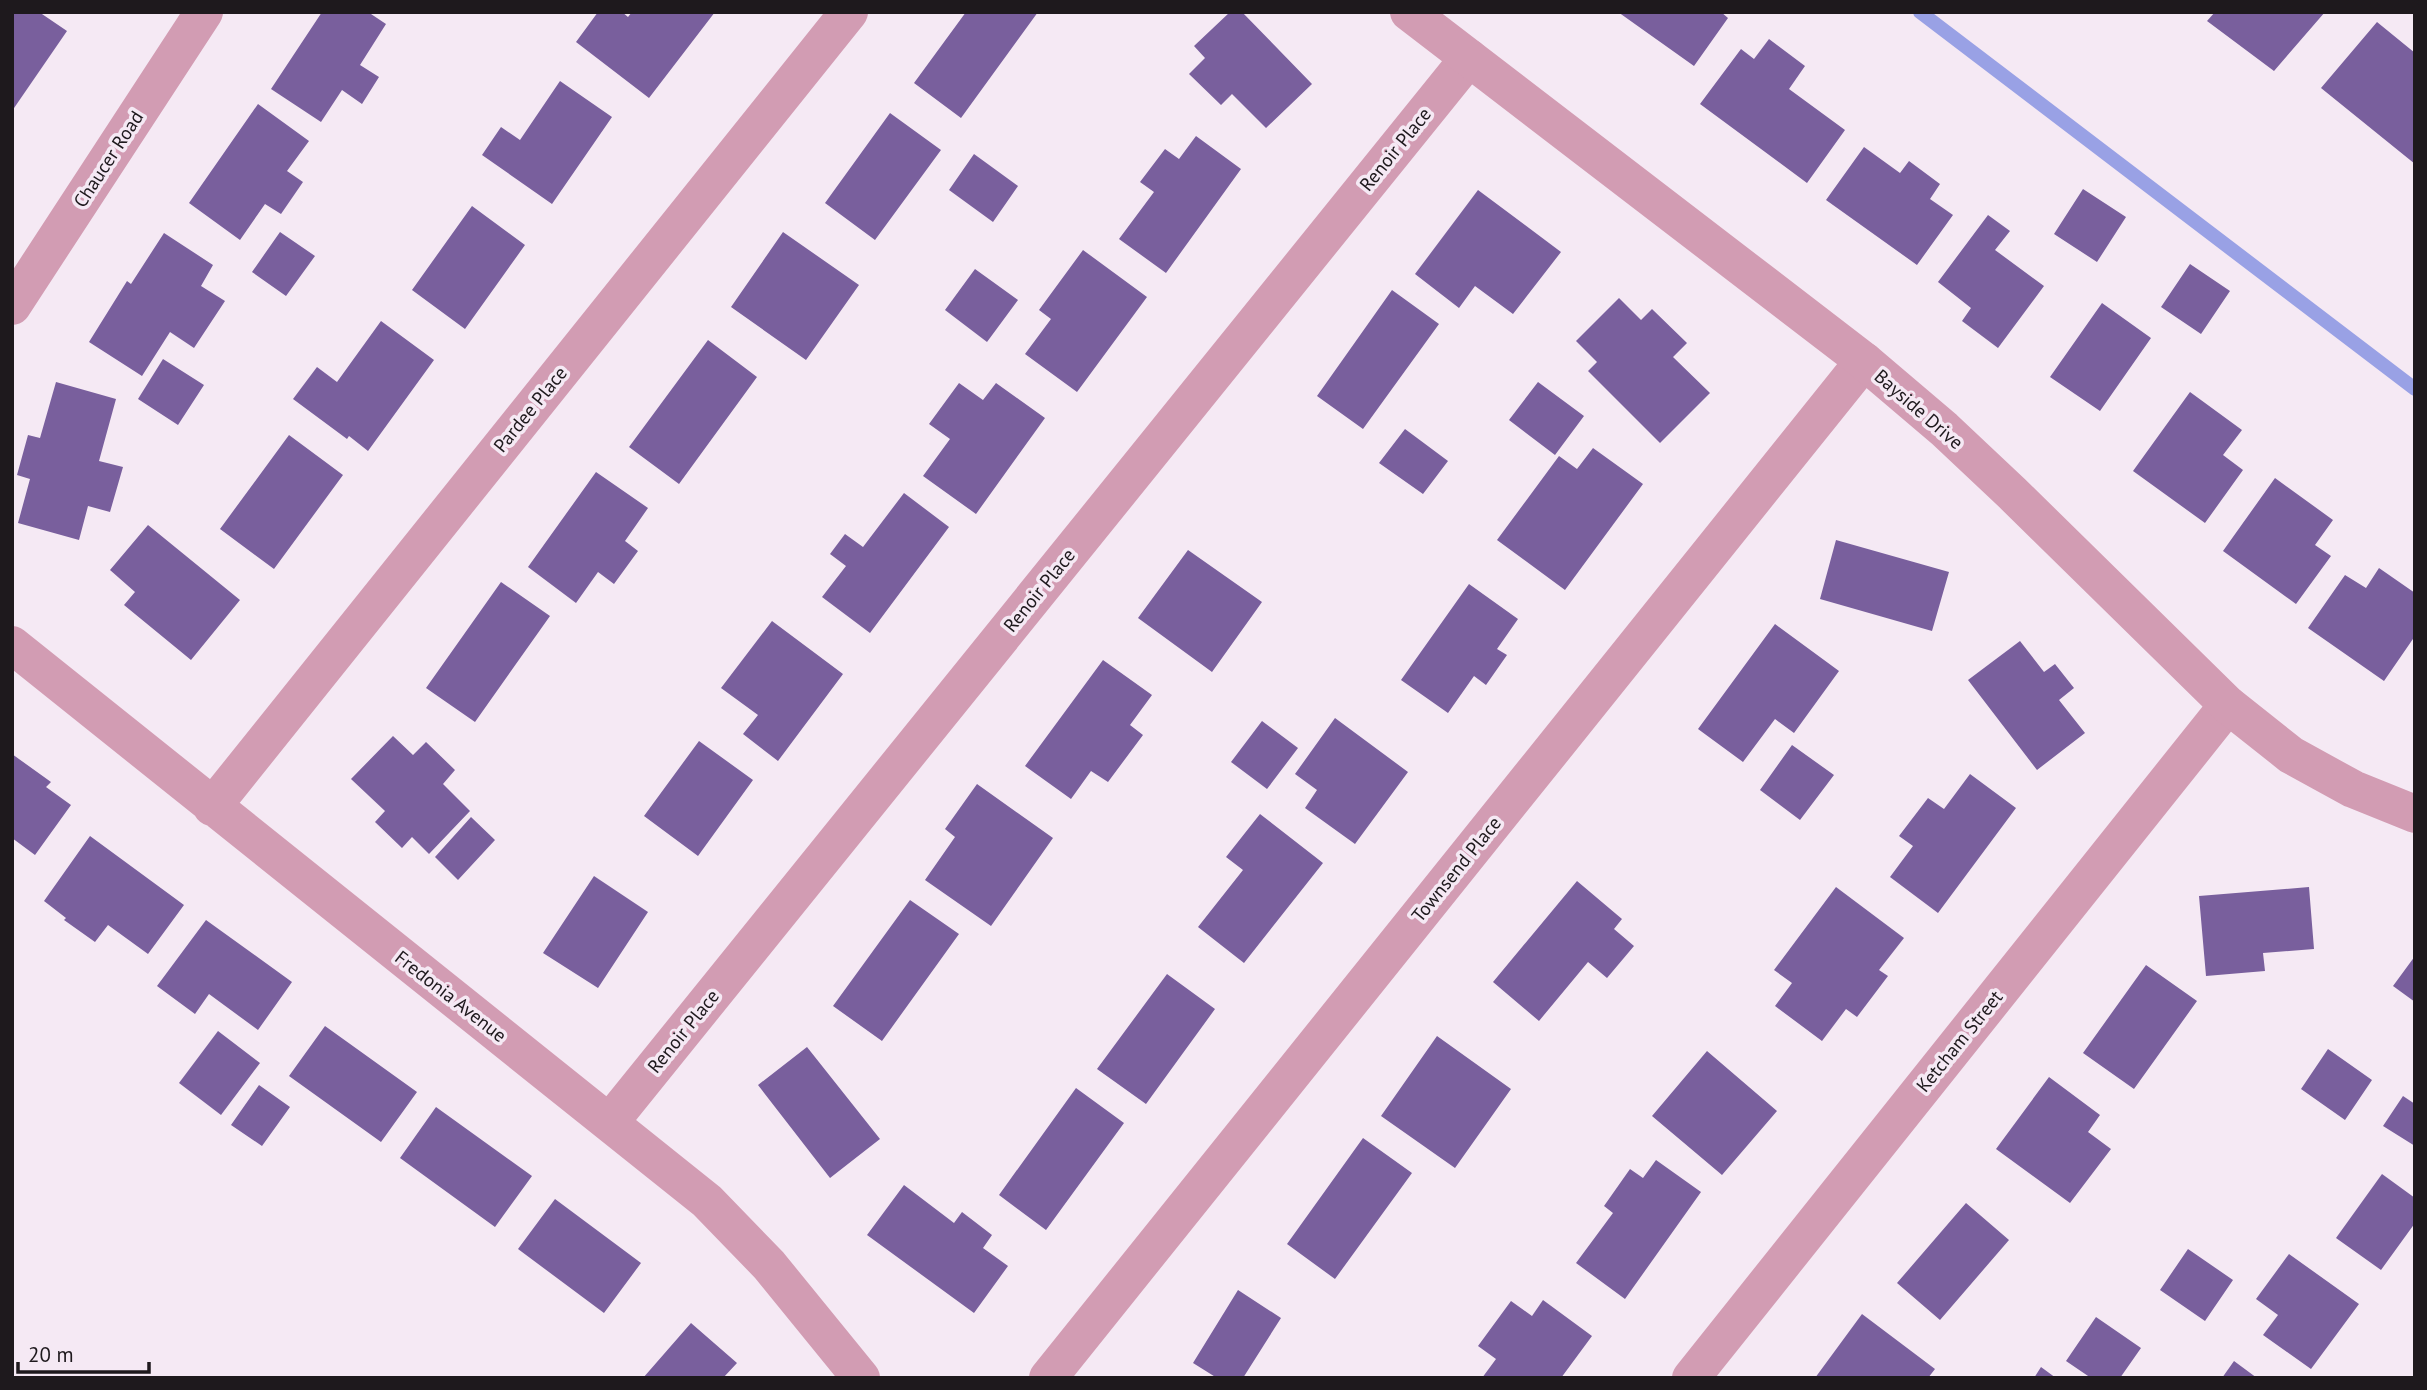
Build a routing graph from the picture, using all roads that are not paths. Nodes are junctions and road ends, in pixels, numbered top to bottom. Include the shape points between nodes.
1 (204, 12) edge
2 (849, 12) edge
3 (1409, 12) edge
4 (1469, 58) junction
5 (12, 306) edge
6 (1864, 361) junction
7 (12, 645) edge
8 (2228, 705) junction
9 (212, 807) junction
10 (2415, 814) edge
11 (610, 1122) junction
12 (861, 1378) edge
13 (1048, 1378) edge
14 (1691, 1378) edge

1 - 5 street, Chaucer Road
2 - 9 street, Pardee Place
3 - 4 street, Bayside Drive
4 - 6 street, Bayside Drive
4 - 11 street, Renoir Place
6 - 8 street, Bayside Drive via 2002,484
6 - 13 street, Townsend Place
7 - 9 street, Fredonia Avenue
8 - 10 street, Bayside Drive via 2291,755 2353,789
8 - 14 street, Ketcham Street
9 - 11 street, Fredonia Avenue
11 - 12 street, Fredonia Avenue via 716,1210 769,1265

